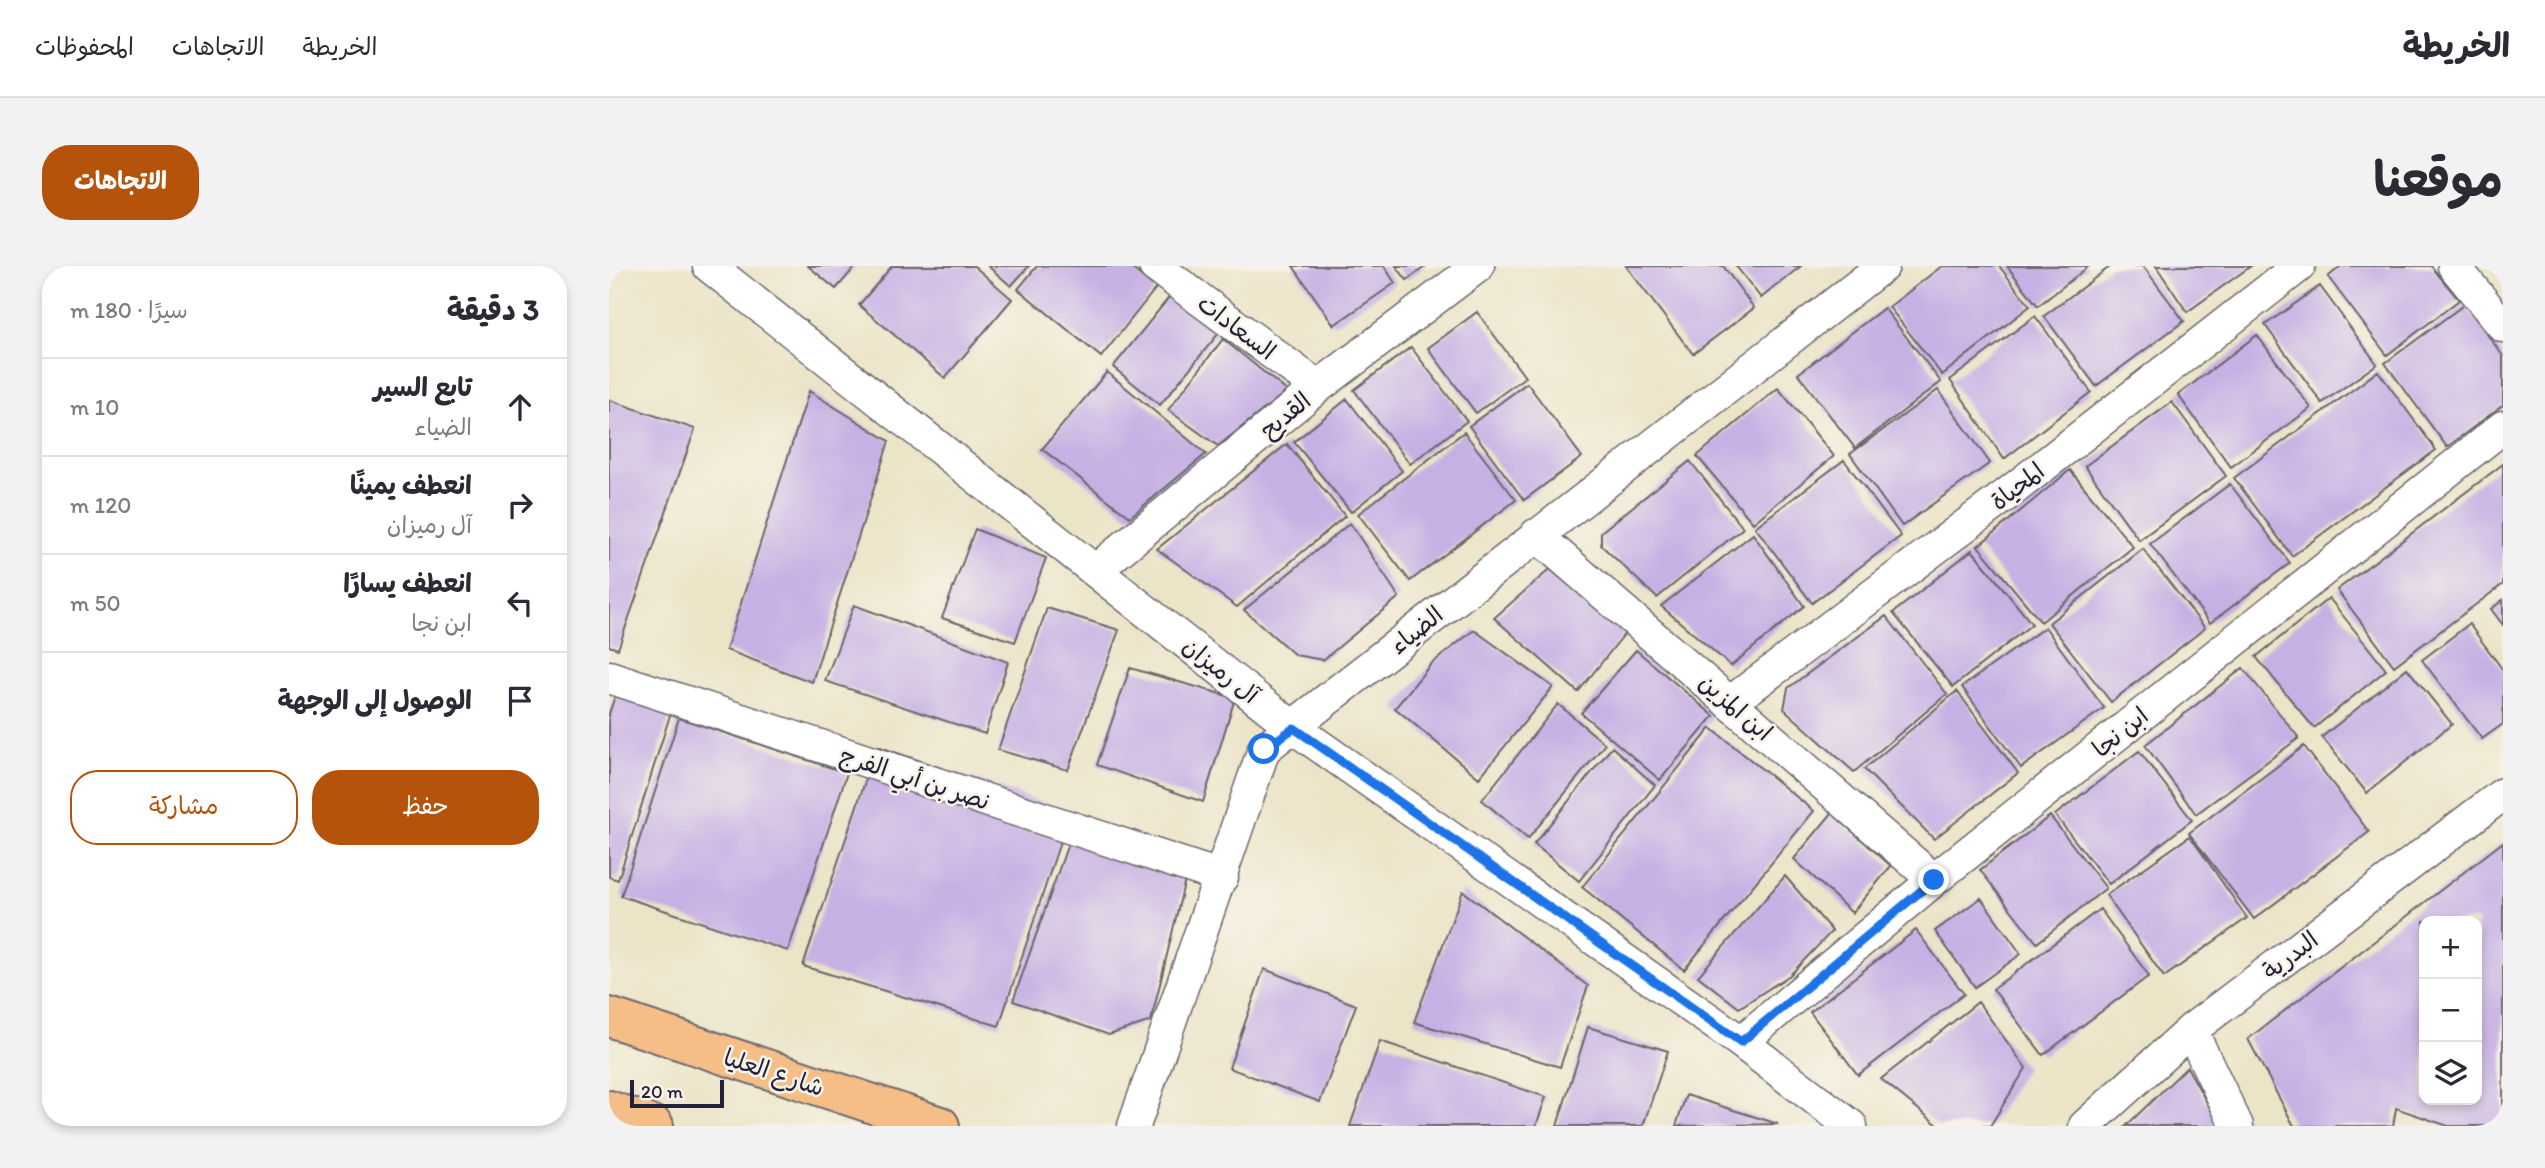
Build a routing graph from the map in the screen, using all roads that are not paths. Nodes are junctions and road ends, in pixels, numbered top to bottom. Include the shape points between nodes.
1 (709, 266) edge
2 (1155, 266) edge
3 (1478, 266) edge
4 (1883, 266) edge
5 (2299, 266) edge
6 (2454, 266) edge
7 (2503, 326) edge
8 (1318, 387) junction
9 (2503, 427) edge
10 (1536, 535) junction
11 (1096, 570) junction
12 (609, 677) edge
13 (1731, 702) junction
14 (1294, 728) junction
15 (2501, 798) edge
16 (1222, 877) junction
17 (1934, 880) junction
18 (609, 1017) edge
19 (2191, 1030) junction
20 (1741, 1042) junction
21 (609, 1110) edge
22 (654, 1126) edge
23 (940, 1126) edge
24 (1133, 1126) edge
25 (1851, 1126) edge
26 (2085, 1126) edge
27 (2237, 1126) edge

1 - 11 street, آل رميزان
2 - 8 street, السعادات
3 - 8 street, القديح
4 - 10 street, الضياء
5 - 13 street, المحياة
6 - 7 street
8 - 11 street, القديح
9 - 17 street, ابن نجا
10 - 13 street, ابن المزين
10 - 14 street, الضياء
11 - 14 street, آل رميزان
12 - 16 street, نصر بن أبي الفرج
13 - 17 street, ابن المزين
14 - 16 street, الضياء via 1264,749
14 - 20 street, آل رميزان
15 - 19 street, البدرية
16 - 24 street, الضياء
17 - 20 street, ابن نجا
18 - 23 main road, شارع العليا
19 - 26 street, البدرية
19 - 27 street
20 - 25 street, آل رميزان
21 - 22 main road

